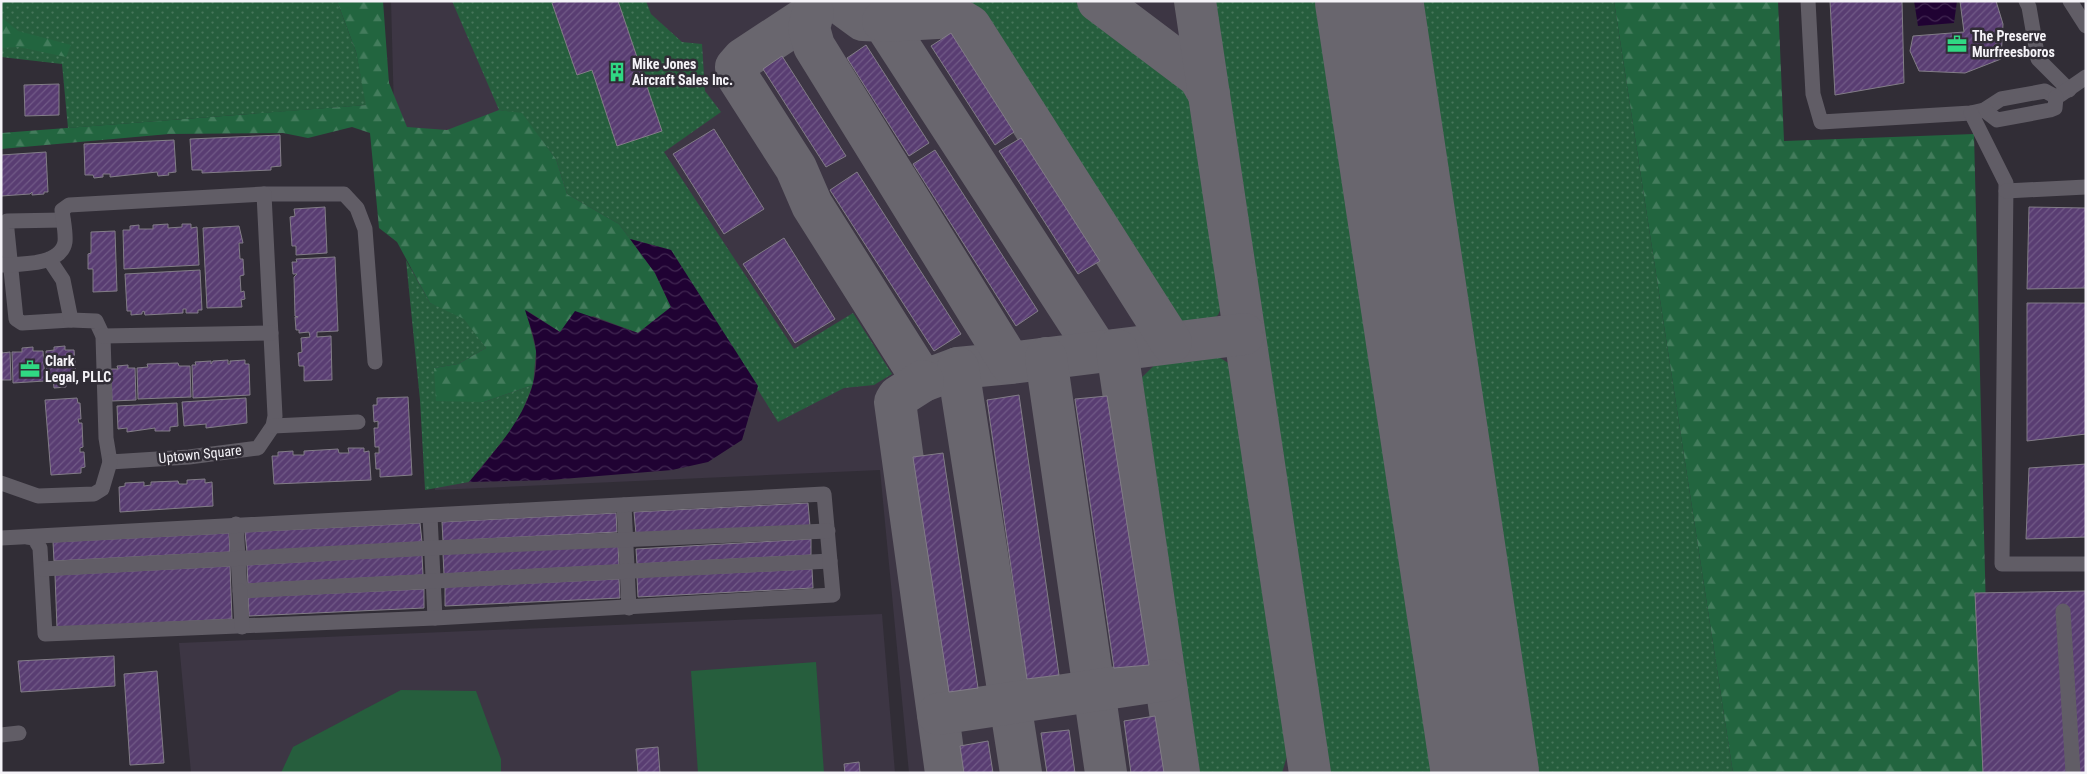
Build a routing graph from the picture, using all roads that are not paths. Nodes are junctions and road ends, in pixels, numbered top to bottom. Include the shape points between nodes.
1 (1808, 1) edge
2 (2026, 1) edge
3 (2070, 1) edge
4 (2086, 26) edge
5 (2086, 77) edge
6 (2062, 93) junction
7 (2018, 96) junction
8 (1977, 111) junction
9 (2022, 115) junction
10 (2086, 187) edge
11 (2006, 191) junction
12 (264, 194) junction
13 (63, 220) junction
14 (4, 221) edge
15 (49, 259) junction
16 (6, 265) edge
17 (71, 320) junction
18 (271, 333) junction
19 (103, 336) junction
20 (375, 362) dead end
21 (358, 422) dead end
22 (273, 426) junction
23 (110, 462) junction
24 (1, 483) edge
25 (624, 505) junction
26 (430, 516) junction
27 (236, 524) junction
28 (828, 531) junction
29 (26, 537) junction
30 (1, 538) edge
31 (626, 540) junction
32 (432, 548) junction
33 (239, 559) junction
34 (830, 561) junction
35 (2086, 564) edge
36 (42, 569) junction
37 (627, 571) junction
38 (434, 582) junction
39 (240, 591) junction
40 (629, 608) junction
41 (2063, 611) dead end
42 (435, 618) junction
43 (242, 627) junction
44 (19, 733) dead end
45 (1, 735) edge
46 (2073, 773) edge

1 - 8 street via 1813,94 1821,122
2 - 6 street via 2038,58
3 - 4 street
5 - 6 street
6 - 7 street via 2045,91
6 - 9 street via 2055,108
7 - 8 street via 2001,99
7 - 9 street
8 - 9 street via 1997,120
8 - 11 street via 2006,183
10 - 11 street
11 - 35 street via 2002,564
12 - 13 street via 69,205 62,210
12 - 18 street
12 - 20 street via 344,194 357,208 366,229
13 - 14 street
13 - 15 street via 65,242 60,252
14 - 16 street
15 - 16 street
15 - 17 street via 63,280
16 - 17 street via 19,322
17 - 19 street via 96,321
18 - 19 street
18 - 22 street
19 - 23 street via 106,438
21 - 22 street
22 - 23 street, Uptown Square via 258,448
23 - 24 street via 102,488 94,494 38,496
25 - 26 street
25 - 28 street via 824,494
25 - 31 street
26 - 27 street
26 - 32 street
27 - 29 street
27 - 33 street
28 - 31 street
28 - 34 street
29 - 30 street
29 - 36 street via 34,538 40,548
31 - 32 street
31 - 37 street
32 - 33 street
32 - 38 street
33 - 36 street
33 - 39 street
34 - 37 street
34 - 40 street via 833,595
36 - 43 street via 46,634
37 - 38 street
37 - 40 street
38 - 39 street
38 - 42 street
39 - 43 street
40 - 42 street
41 - 46 street
42 - 43 street
44 - 45 street

